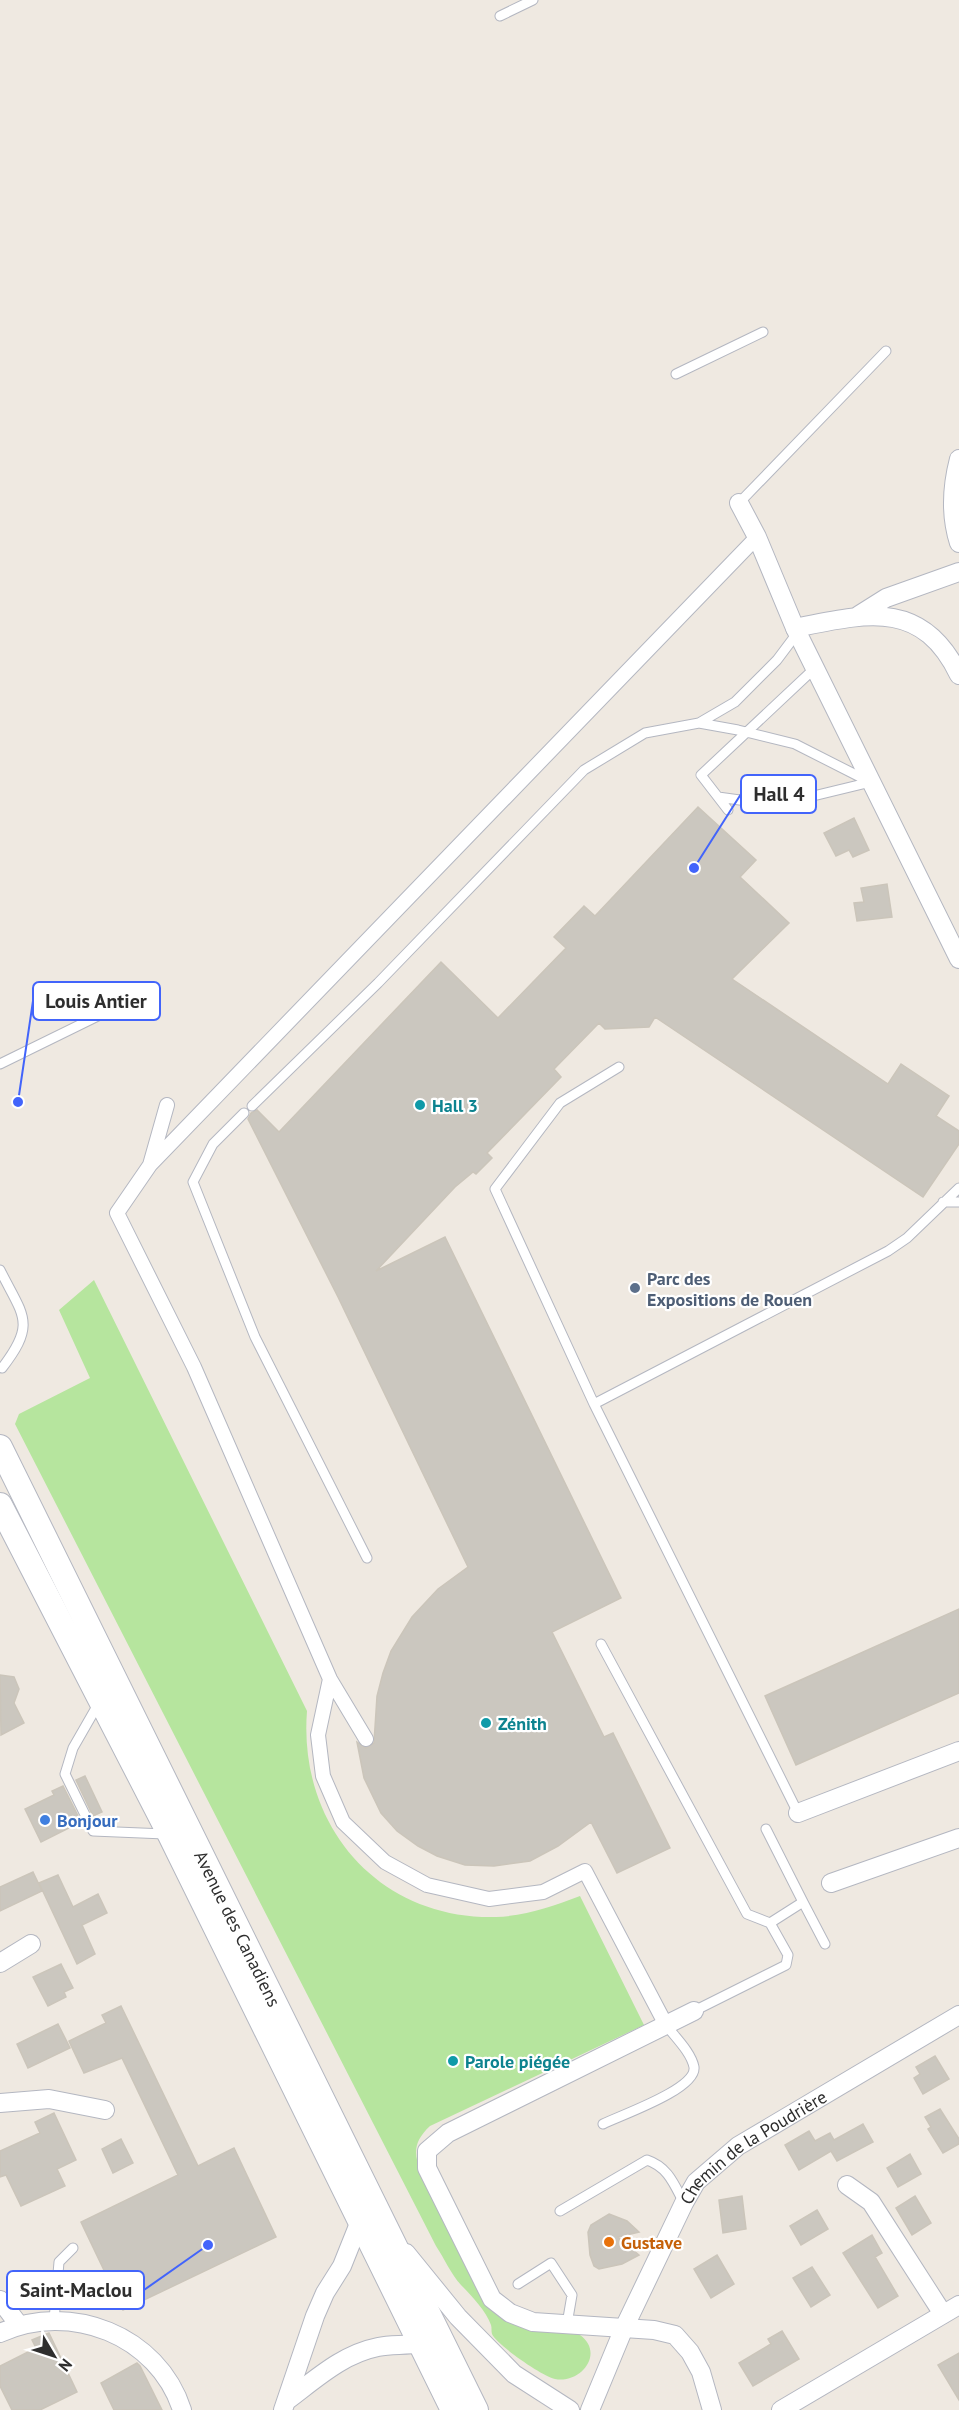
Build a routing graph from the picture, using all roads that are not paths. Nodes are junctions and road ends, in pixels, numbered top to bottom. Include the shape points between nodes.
1 (533, 0) edge
2 (500, 16) dead end
3 (763, 332) dead end
4 (886, 351) dead end
5 (676, 374) dead end
6 (959, 459) edge
7 (739, 503) joint
8 (757, 537) junction
9 (959, 543) edge
10 (959, 572) edge
11 (859, 615) junction
12 (797, 630) junction
13 (815, 668) junction
14 (959, 675) edge
15 (699, 723) junction
16 (748, 732) junction
17 (871, 782) junction
18 (718, 797) junction
19 (728, 810) dead end
20 (959, 959) edge
21 (106, 1012) dead end
22 (0, 1064) edge
23 (619, 1067) dead end
24 (166, 1105) dead end
25 (150, 1165) junction
26 (959, 1188) edge
27 (943, 1202) junction
28 (959, 1202) edge
29 (0, 1270) edge
30 (1, 1364) edge
31 (0, 1378) edge
32 (594, 1404) junction
33 (1, 1451) edge
34 (0, 1505) edge
35 (367, 1558) dead end
36 (601, 1644) dead end
37 (330, 1679) junction
38 (101, 1699) junction
39 (366, 1739) dead end
40 (959, 1751) edge
41 (798, 1813) joint
42 (766, 1829) dead end
43 (170, 1834) junction
44 (959, 1838) edge
45 (831, 1883) dead end
46 (803, 1902) junction
47 (770, 1923) junction
48 (31, 1944) dead end
49 (825, 1944) dead end
50 (0, 1963) edge
51 (693, 2011) joint
52 (959, 2015) edge
53 (666, 2025) junction
54 (0, 2103) edge
55 (105, 2110) dead end
56 (603, 2124) dead end
57 (847, 2185) dead end
58 (684, 2203) junction
59 (560, 2211) dead end
60 (360, 2221) junction
61 (388, 2230) junction
62 (73, 2248) dead end
63 (518, 2284) dead end
64 (0, 2300) edge
65 (951, 2310) edge
66 (54, 2320) junction
67 (567, 2324) junction
68 (19, 2325) junction
69 (624, 2328) junction
70 (0, 2334) edge
71 (420, 2343) junction
72 (286, 2405) edge
73 (182, 2410) edge
74 (453, 2410) edge
75 (476, 2410) edge
76 (570, 2410) edge
77 (590, 2410) edge
78 (712, 2410) edge
79 (781, 2410) edge

1 - 2 lane
3 - 5 lane
4 - 7 lane
6 - 9 street via 953,482 954,527
7 - 8 street
8 - 12 street
8 - 25 street
10 - 11 street via 886,598
11 - 12 street
11 - 14 street via 896,618 923,628 950,657
12 - 13 street
12 - 15 lane via 777,660 735,702
13 - 16 lane
13 - 17 street
15 - 16 lane
15 - 35 lane via 645,733 584,770 378,983 213,1144 193,1182 255,1337
16 - 17 lane via 795,744
16 - 18 lane via 701,775
17 - 18 lane via 776,805
17 - 20 street
18 - 19 lane
21 - 22 lane
23 - 32 lane via 560,1103 495,1189
24 - 25 street
25 - 37 street via 117,1213 194,1367
26 - 27 lane
27 - 28 lane
27 - 32 lane via 888,1251
29 - 30 lane via 24,1320 21,1343
30 - 31 lane
32 - 41 lane
33 - 61 main road, Avenue des Canadiens
34 - 38 main road, Avenue des Canadiens
36 - 47 lane via 747,1914
37 - 39 street
37 - 53 street via 318,1735 323,1776 343,1822 385,1862 427,1885 489,1899 543,1892 585,1871
38 - 43 main road, Avenue des Canadiens
38 - 43 lane via 73,1748 64,1774 93,1831
40 - 41 street
42 - 46 lane
43 - 60 main road, Avenue des Canadiens
44 - 45 street
46 - 47 lane
46 - 49 lane
47 - 51 lane via 788,1955 786,1965
48 - 50 street
51 - 53 street
52 - 58 street, Chemin de la Poudrière via 738,2146 696,2182
53 - 56 lane via 692,2060 691,2078 679,2090
53 - 67 street via 448,2133 427,2151 427,2168 492,2299 510,2313 534,2322
54 - 55 street via 50,2099
57 - 65 street via 871,2202
58 - 59 lane via 668,2172 647,2160
58 - 69 street, Chemin de la Poudrière
60 - 71 main road, Avenue des Canadiens
60 - 72 street via 342,2266 318,2308
61 - 75 main road, Avenue des Canadiens
61 - 76 street via 458,2317 514,2374
62 - 66 lane via 59,2262
63 - 67 lane via 551,2263 572,2295
64 - 68 street
65 - 79 street
66 - 68 street
66 - 73 street via 112,2331 150,2356 162,2370
67 - 69 street
68 - 70 street
69 - 77 street, Chemin de la Poudrière
69 - 78 street via 675,2335 701,2372
71 - 72 street via 353,2354 330,2367
71 - 74 main road, Avenue des Canadiens

